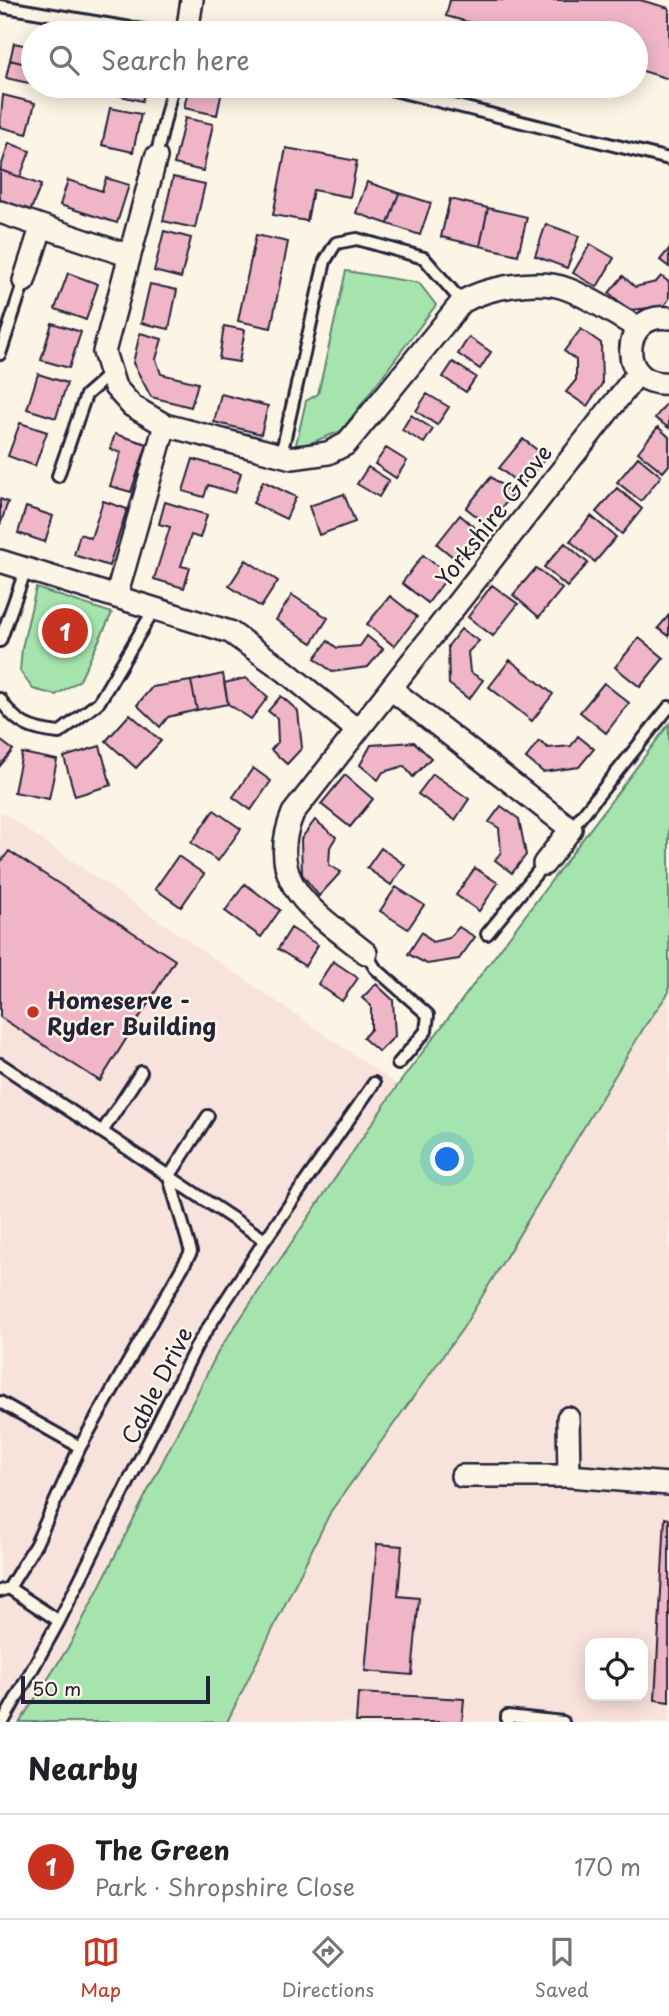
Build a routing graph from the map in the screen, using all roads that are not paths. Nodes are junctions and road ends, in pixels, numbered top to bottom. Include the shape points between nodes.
1 (192, 0) edge
2 (0, 6) edge
3 (89, 21) edge
4 (189, 21) edge
5 (170, 98) edge
6 (427, 98) edge
7 (156, 157) joint
8 (669, 159) edge
9 (0, 212) edge
10 (41, 228) junction
11 (127, 255) junction
12 (24, 281) joint
13 (463, 302) junction
14 (669, 318) edge
15 (639, 328) junction
16 (0, 354) edge
17 (638, 373) junction
18 (110, 374) junction
19 (669, 383) edge
20 (165, 425) junction
21 (281, 455) junction
22 (58, 476) dead end
23 (0, 561) edge
24 (26, 569) junction
25 (116, 597) junction
26 (153, 611) junction
27 (0, 641) edge
28 (391, 689) junction
29 (0, 699) edge
30 (669, 707) edge
31 (357, 730) junction
32 (571, 829) junction
33 (544, 864) joint
34 (488, 934) dead end
35 (366, 953) joint
36 (0, 1064) edge
37 (398, 1064) dead end
38 (141, 1072) dead end
39 (374, 1083) dead end
40 (208, 1116) dead end
41 (102, 1132) junction
42 (169, 1177) junction
43 (265, 1240) junction
44 (0, 1402) edge
45 (568, 1419) dead end
46 (80, 1447) junction
47 (462, 1476) dead end
48 (569, 1476) junction
49 (669, 1484) edge
50 (5, 1589) edge
51 (59, 1621) junction
52 (3, 1722) edge
53 (507, 1722) edge
54 (563, 1722) edge

1 - 4 street
2 - 3 lane
5 - 7 lane
6 - 8 lane
7 - 11 street
9 - 10 street
10 - 11 street
10 - 12 street
11 - 18 street via 104,352
12 - 16 lane
13 - 15 street via 475,294 515,285 566,288
13 - 21 street via 346,444 327,453
13 - 21 lane via 424,258 357,239 336,243 325,261
14 - 15 street via 651,319
15 - 17 street via 631,342 631,358
17 - 19 street via 656,383
17 - 28 street, Yorkshire Grove
18 - 20 street via 132,406
18 - 22 lane via 86,395
20 - 21 street
20 - 25 street
23 - 24 street
24 - 25 street
24 - 27 lane
25 - 26 street
26 - 29 lane via 99,702 59,733 32,730 12,717
26 - 31 street via 230,632
28 - 31 street, Yorkshire Grove
28 - 32 street
30 - 32 lane
31 - 35 street, Yorkshire Grove via 293,813 282,856 289,880 303,901
32 - 33 street
33 - 34 lane
35 - 37 lane via 375,968 428,1014 426,1031
36 - 41 lane
38 - 41 lane
39 - 43 lane, Cable Drive
40 - 42 lane
41 - 42 lane
42 - 43 lane
42 - 46 lane via 191,1252
43 - 51 lane, Cable Drive via 197,1345
44 - 46 lane
45 - 48 street
46 - 50 lane via 36,1544
47 - 48 street
48 - 49 street
50 - 51 lane
51 - 52 lane, Cable Drive
53 - 54 lane via 507,1716

